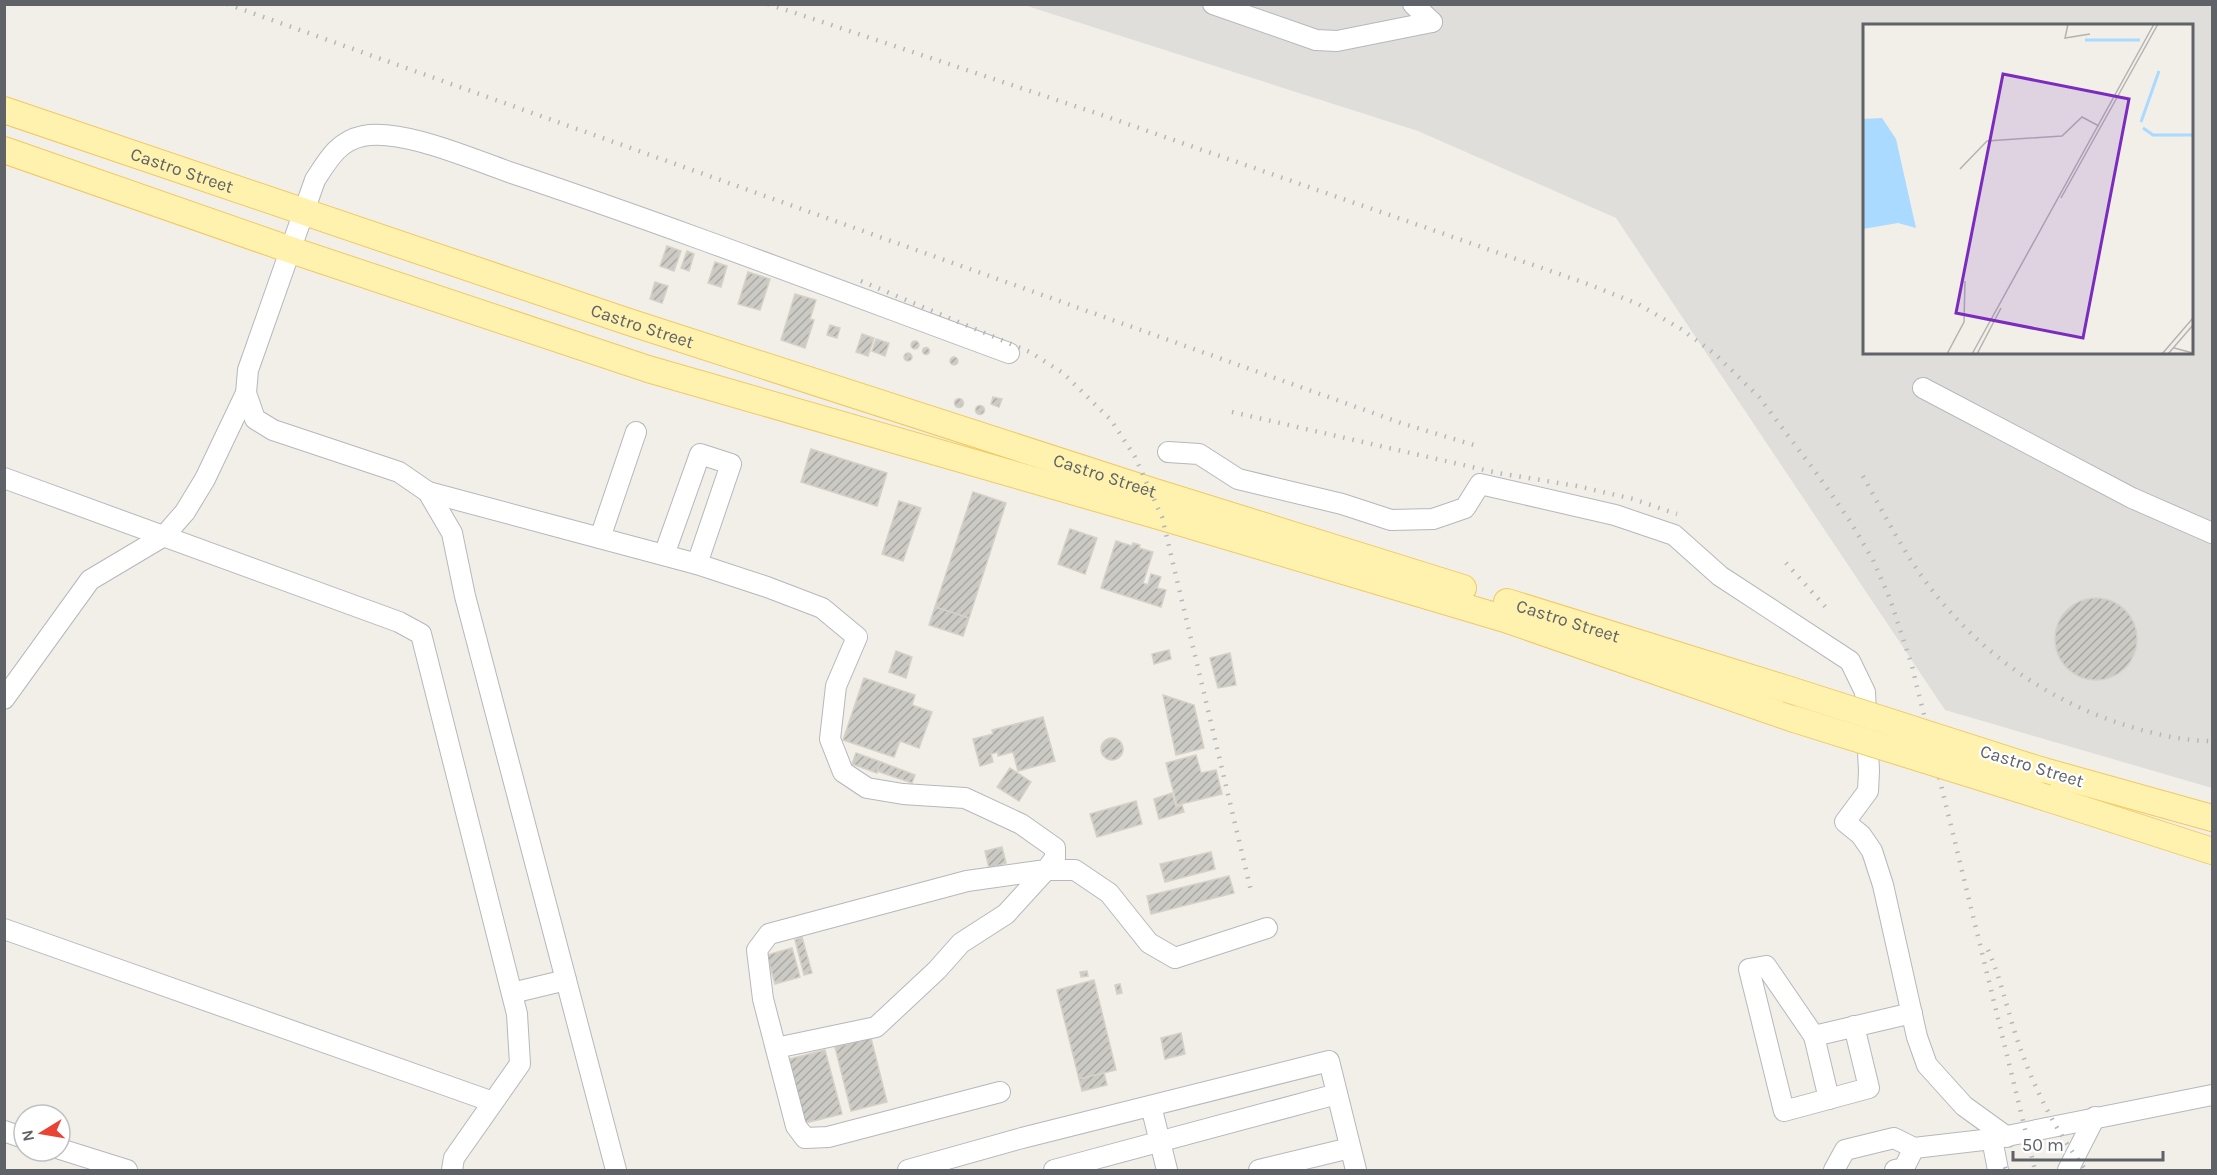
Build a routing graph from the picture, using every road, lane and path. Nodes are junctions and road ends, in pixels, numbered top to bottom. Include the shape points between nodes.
1 (1212, 4) edge
2 (1413, 4) edge
3 (4, 110) edge
4 (4, 150) edge
5 (304, 210) junction
6 (291, 250) junction
7 (1009, 353) dead end
8 (1923, 388) dead end
9 (246, 393) junction
10 (636, 432) dead end
11 (1168, 452) dead end
12 (4, 478) edge
13 (428, 492) junction
14 (2212, 533) edge
15 (164, 536) junction
16 (600, 538) junction
17 (664, 555) junction
18 (697, 564) junction
19 (4, 699) edge
20 (2212, 818) edge
21 (2212, 851) edge
22 (1046, 870) junction
23 (1267, 928) dead end
24 (4, 929) edge
25 (566, 980) junction
26 (512, 993) junction
27 (1912, 1013) junction
28 (1854, 1026) junction
29 (1814, 1036) junction
30 (776, 1048) junction
31 (1000, 1092) dead end
32 (1337, 1094) junction
33 (2212, 1095) edge
34 (1829, 1099) junction
35 (493, 1102) junction
36 (1151, 1106) junction
37 (2095, 1118) junction
38 (1999, 1138) junction
39 (1160, 1142) junction
40 (1350, 1148) junction
41 (1914, 1148) junction
42 (72, 1153) edge
43 (1900, 1169) edge
44 (127, 1170) edge
45 (452, 1170) edge
46 (616, 1170) edge
47 (908, 1170) edge
48 (1054, 1170) edge
49 (1167, 1170) edge
50 (1259, 1170) edge
51 (1356, 1170) edge
52 (1834, 1170) edge
53 (1998, 1170) edge
54 (2068, 1170) edge

1 - 2 street via 1316,40 1337,41 1432,22
3 - 5 main road, Castro Street
4 - 6 main road, Castro Street
5 - 6 street
5 - 7 street via 315,180 331,155 347,141 364,135 390,135 567,192
5 - 20 main road, Castro Street, bridge via 603,313 1152,491 2040,770
6 - 9 street via 248,370
6 - 21 main road, Castro Street, bridge via 648,369 1505,619 1794,719
8 - 14 street via 2132,498
9 - 13 street via 255,419 273,430 399,472
9 - 15 street via 194,500
10 - 16 street
11 - 27 street via 1199,454 1238,479 1391,520 1433,519 1466,508 1480,484 1615,515 1674,536 1720,576 1850,661 1865,692 1869,771 1868,791 1845,822 1872,851
12 - 15 street
13 - 16 street
13 - 25 street via 452,533
15 - 19 street via 90,580
15 - 26 street via 399,622 421,634
16 - 17 street
17 - 18 street
17 - 18 street via 700,454 730,464
18 - 22 street via 822,609 857,637 836,686 830,739 843,772 867,788 965,798 1022,824 1055,848 1056,858
22 - 23 street via 1075,870 1108,893 1149,943 1175,958
22 - 30 street via 1006,914 961,943 876,1027
22 - 30 street via 967,881 769,934 757,950 763,999
24 - 35 street
25 - 26 street
25 - 46 street
26 - 35 street via 520,1064
27 - 28 street
27 - 38 street via 1927,1065
28 - 29 street
28 - 34 street via 1869,1088
29 - 34 street
29 - 34 street via 1766,966 1749,969 1784,1111
30 - 31 street via 796,1126 805,1137 828,1137
32 - 36 street via 1329,1061
32 - 39 street
32 - 40 street
33 - 37 street
35 - 45 street via 454,1158
36 - 39 street
36 - 47 street
37 - 38 street
37 - 54 street
38 - 41 street
38 - 53 street
39 - 48 street
39 - 49 street
40 - 50 street
40 - 51 street
41 - 43 street
41 - 52 street via 1894,1138 1845,1150
42 - 44 street

